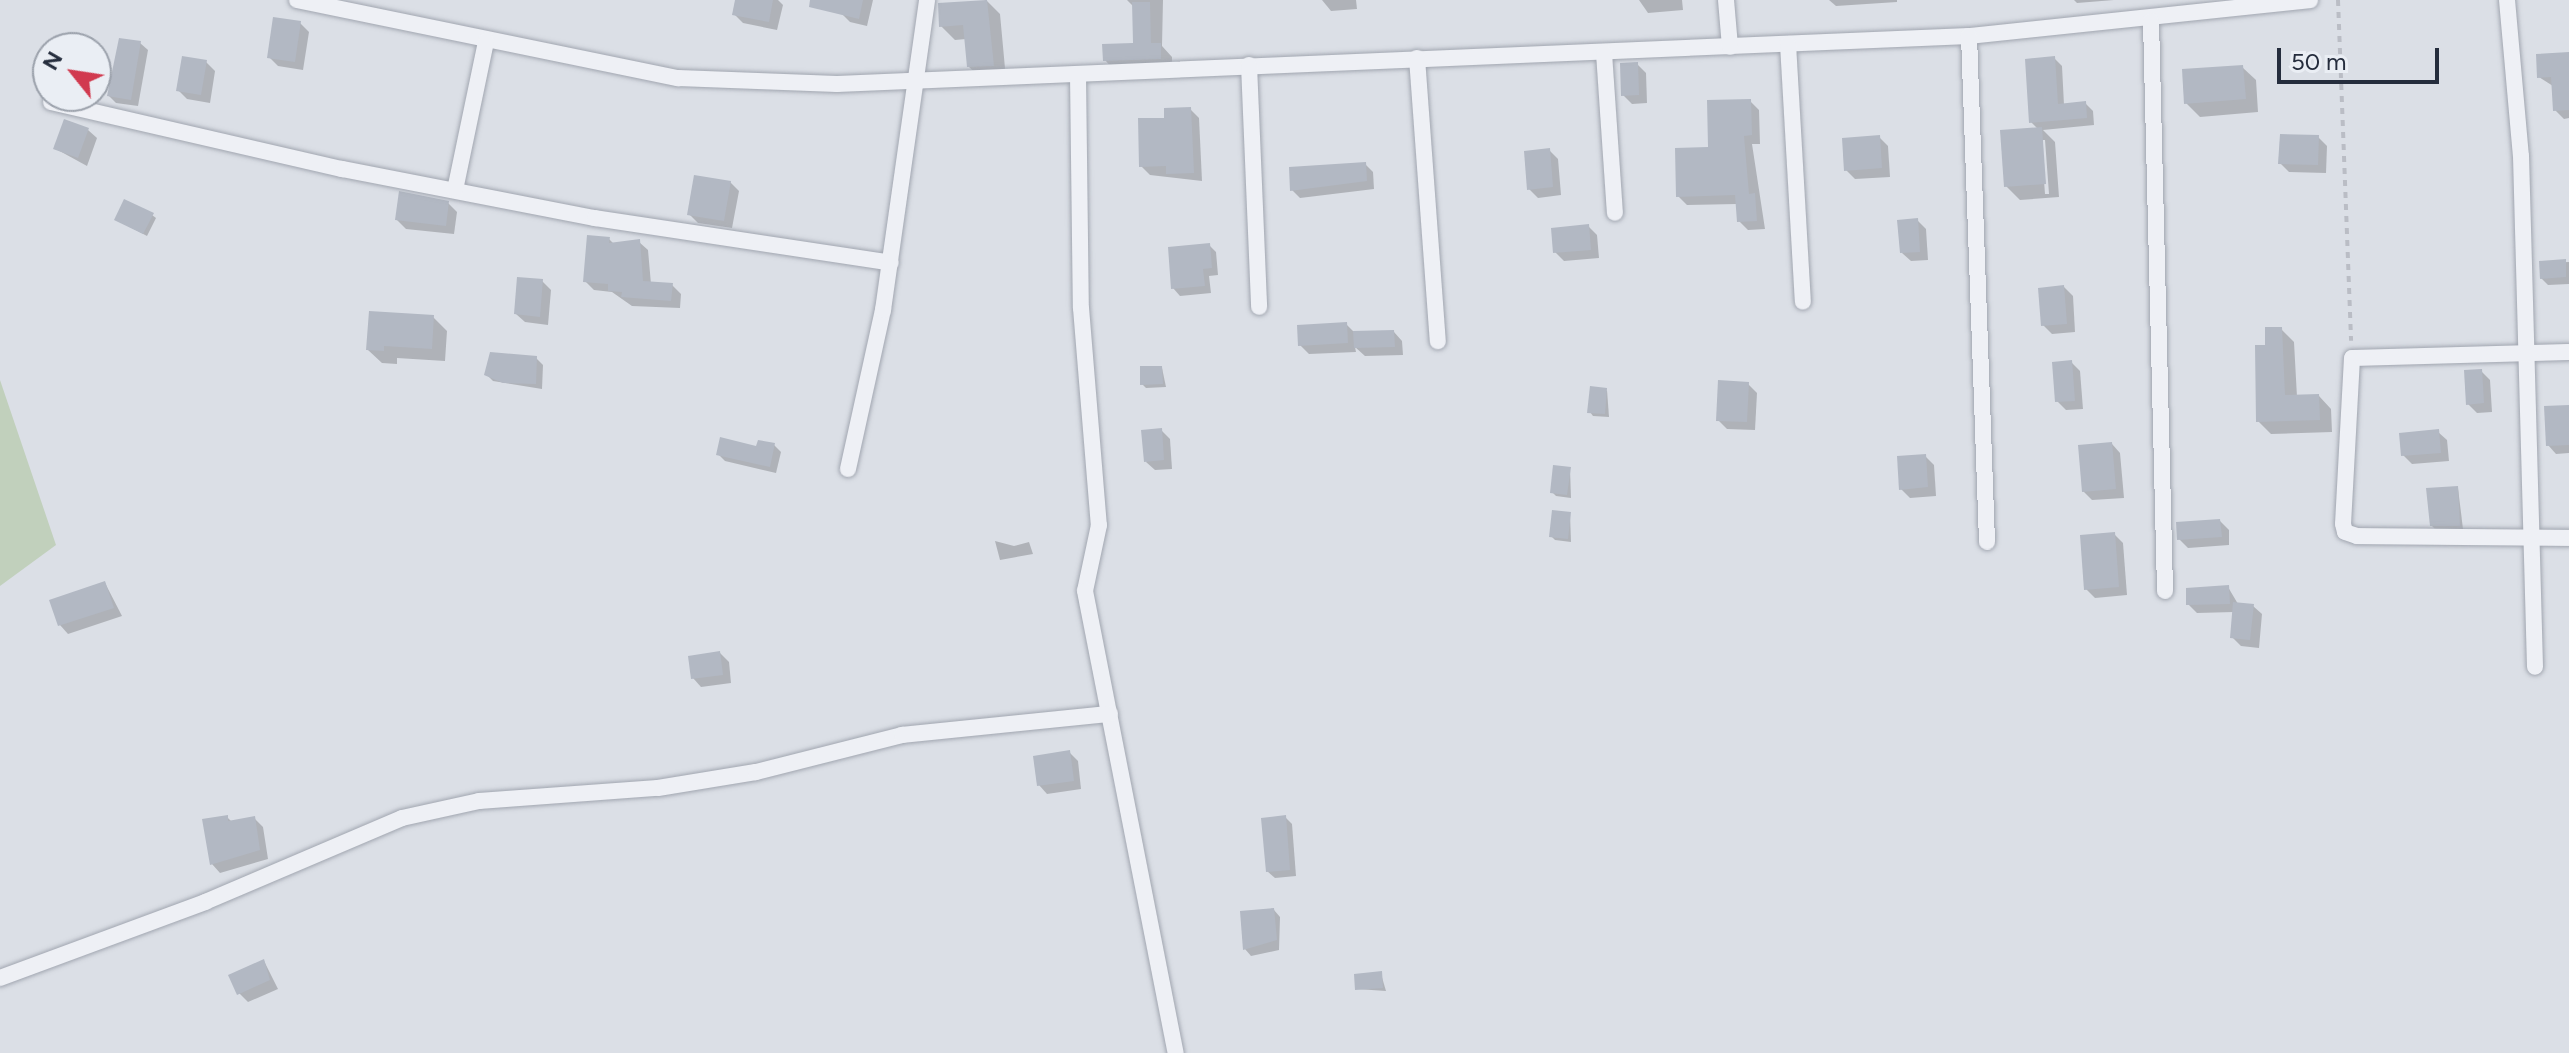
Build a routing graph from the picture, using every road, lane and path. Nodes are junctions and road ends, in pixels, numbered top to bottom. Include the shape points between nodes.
1 (297, 0) edge
2 (927, 0) edge
3 (1726, 0) edge
4 (2310, 0) edge
5 (2338, 0) edge
6 (2507, 0) edge
7 (2151, 21) junction
8 (1969, 36) junction
9 (486, 41) junction
10 (1788, 44) junction
11 (1730, 47) junction
12 (1604, 53) junction
13 (1417, 58) junction
14 (1249, 65) junction
15 (1078, 75) junction
16 (913, 83) junction
17 (97, 112) edge
18 (455, 190) junction
19 (1615, 213) dead end
20 (891, 263) junction
21 (1803, 302) dead end
22 (1259, 307) dead end
23 (1438, 341) dead end
24 (2569, 352) edge
25 (2528, 355) junction
26 (2352, 358) junction
27 (848, 469) dead end
28 (2569, 538) edge
29 (2532, 540) junction
30 (1987, 542) dead end
31 (2165, 591) dead end
32 (2535, 667) dead end
33 (1110, 714) junction
34 (0, 978) edge
35 (1176, 1053) edge

1 - 9 street
2 - 16 street
3 - 11 street
4 - 7 street
5 - 26 path
6 - 25 street via 2521,156
7 - 8 street
7 - 31 street
8 - 10 street
8 - 30 street
9 - 16 street via 678,78
9 - 18 street
10 - 11 street
10 - 21 street
11 - 12 street
12 - 13 street
12 - 19 street
13 - 14 street
13 - 23 street
14 - 15 street
14 - 22 street
15 - 16 street
15 - 33 street via 1081,308 1099,525 1085,591
16 - 20 street
17 - 18 street
18 - 20 street via 595,218
20 - 27 street
24 - 25 street
25 - 26 street
25 - 29 street
26 - 29 street via 2345,532
28 - 29 street
29 - 32 street
33 - 34 street via 902,735 714,779 479,801 402,818 205,902
33 - 35 street

